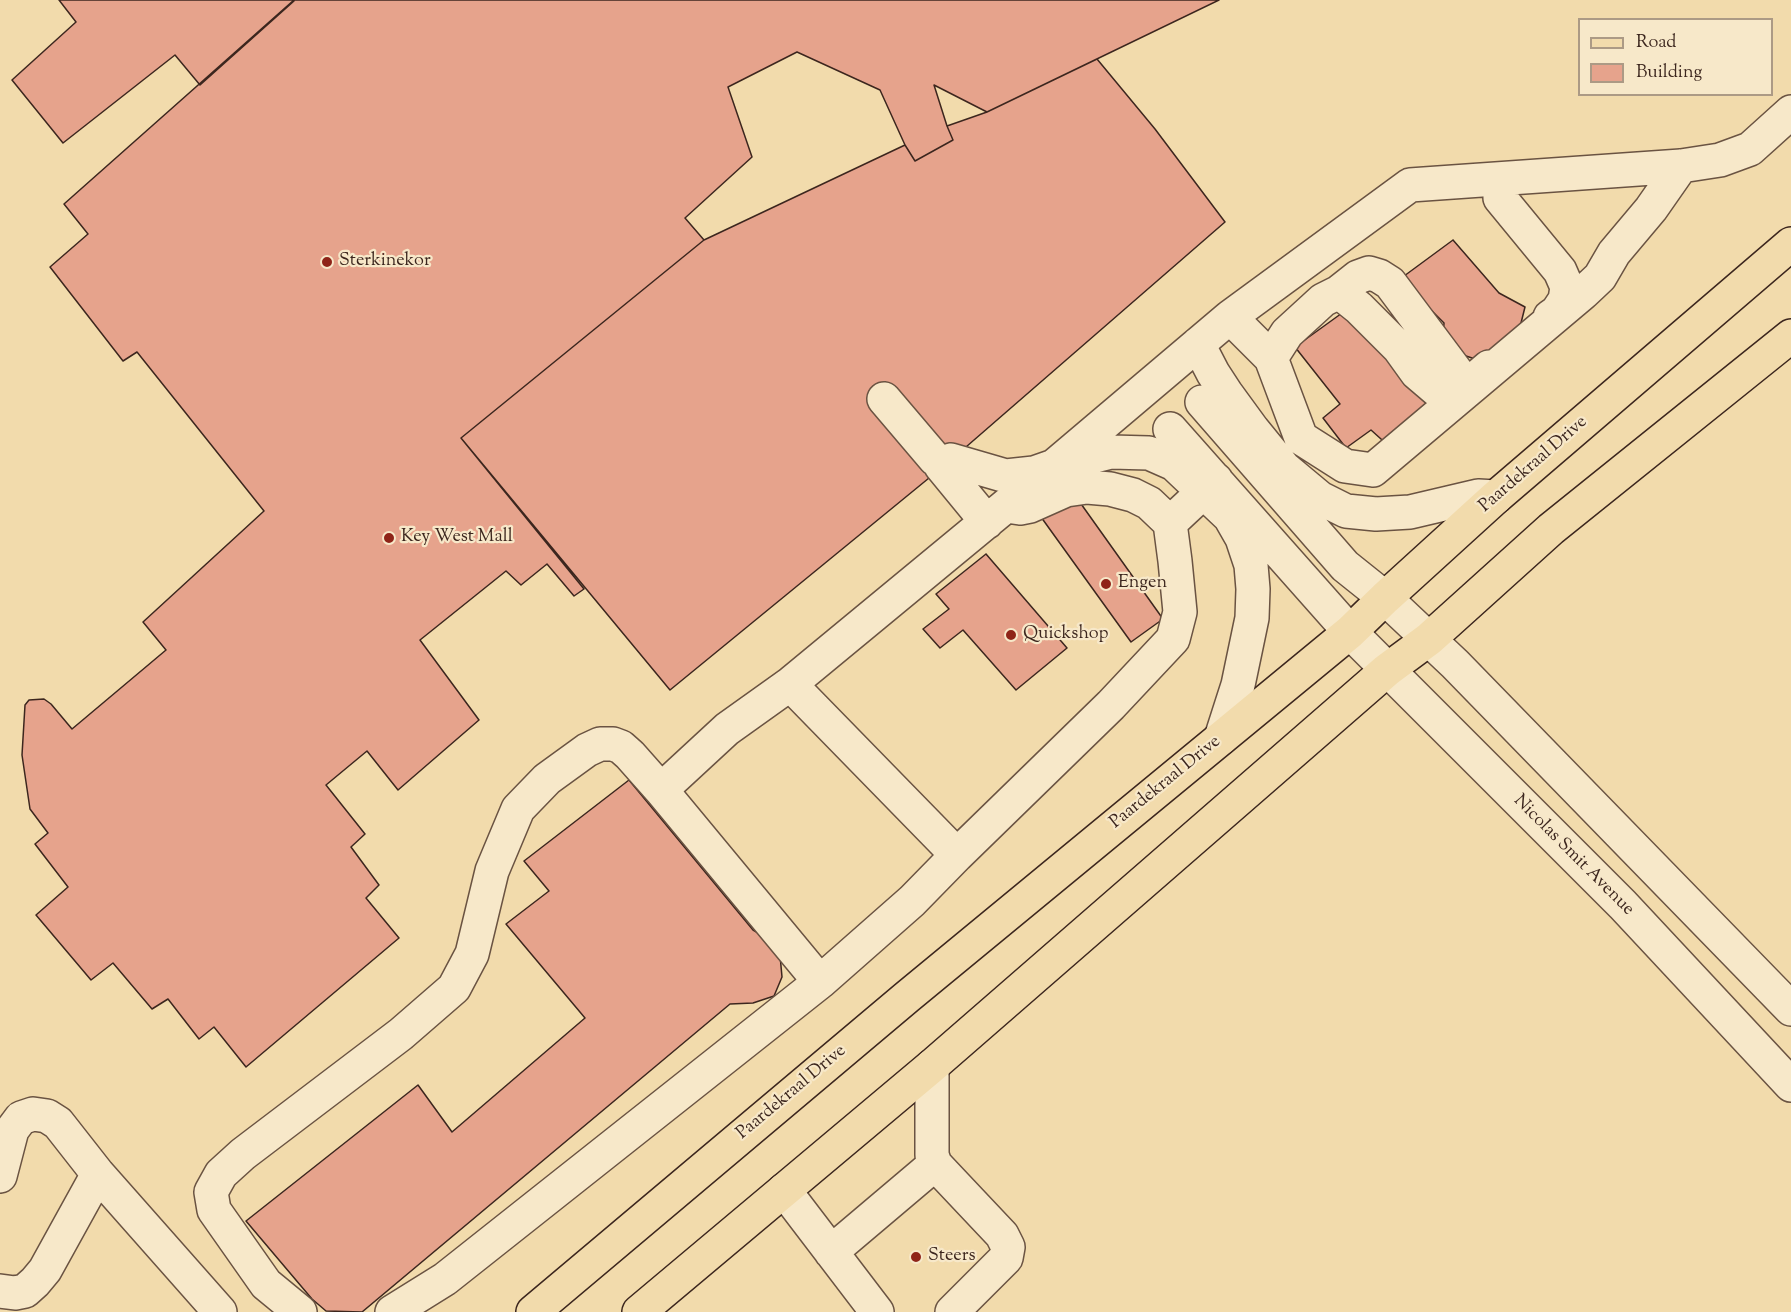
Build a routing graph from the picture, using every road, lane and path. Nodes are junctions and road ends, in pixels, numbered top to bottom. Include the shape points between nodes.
1 (1791, 111) edge
2 (1681, 166) junction
3 (1490, 197) junction
4 (1791, 244) edge
5 (1339, 292) junction
6 (1230, 317) junction
7 (1791, 336) edge
8 (1198, 344) junction
9 (1271, 358) junction
10 (884, 399) dead end
11 (1162, 402) junction
12 (1451, 402) junction
13 (943, 462) junction
14 (1174, 464) junction
15 (1054, 466) junction
16 (1210, 486) junction
17 (1496, 497) junction
18 (996, 514) junction
19 (1170, 523) junction
20 (1385, 598) junction
21 (1350, 632) junction
22 (1429, 639) junction
23 (1388, 670) junction
24 (790, 684) junction
25 (1221, 738) junction
26 (661, 790) junction
27 (957, 855) junction
28 (820, 982) junction
29 (1791, 1009) edge
30 (932, 1066) junction
31 (1787, 1074) edge
32 (935, 1164) junction
33 (98, 1174) junction
34 (0, 1176) edge
35 (784, 1190) junction
36 (831, 1252) junction
37 (0, 1291) edge
38 (220, 1312) edge
39 (300, 1312) edge
40 (392, 1312) edge
41 (533, 1312) edge
42 (639, 1312) edge
43 (877, 1312) edge
44 (952, 1312) edge

1 - 2 street via 1750,149 1720,160
2 - 3 street
2 - 12 street via 1600,277
3 - 5 street via 1560,271 1567,287 1557,312 1475,379 1461,378 1390,282 1369,273
3 - 6 street via 1410,185
4 - 17 main road, Paardekraal Drive
5 - 9 street via 1323,300 1287,333
5 - 12 street via 1399,348 1417,373
6 - 8 street
6 - 9 street
7 - 22 main road via 1551,529
8 - 11 street
8 - 17 street via 1226,393 1284,468 1320,498 1346,511 1376,514 1410,512 1478,496
9 - 12 street via 1301,438 1345,466 1373,470
10 - 13 street
11 - 14 street via 1162,433
11 - 15 street
11 - 16 street
11 - 20 street via 1179,385 1196,392 1345,566
13 - 15 street via 1006,476
13 - 18 street
14 - 15 street via 1149,453 1111,452
14 - 16 street
15 - 18 street
16 - 19 street
16 - 21 street, Nicolas Smit Avenue
16 - 25 street via 1242,537 1251,565 1253,589 1247,647
17 - 20 main road, Paardekraal Drive
18 - 19 street via 1043,501 1065,490 1087,487 1133,495 1149,503
18 - 24 street
19 - 27 street via 1179,612 1173,639
20 - 21 main road, Paardekraal Drive
20 - 22 street
21 - 23 street, Nicolas Smit Avenue
21 - 25 main road, Paardekraal Drive
22 - 23 main road
22 - 29 street
23 - 30 main road
23 - 31 street, Nicolas Smit Avenue
24 - 26 street via 727,729
24 - 27 street
25 - 41 main road, Paardekraal Drive
26 - 28 street
26 - 39 street via 630,755 613,744 587,750 547,779 518,809 492,871 472,954 454,988 221,1174 211,1192 214,1210 267,1284
27 - 28 street via 912,901
28 - 40 street via 445,1279
30 - 32 street
30 - 35 main road
32 - 36 street
32 - 44 street via 1002,1235 1008,1247 1006,1258
33 - 34 street via 58,1123 33,1114 21,1118 12,1130
33 - 37 street via 35,1282 25,1291
33 - 38 street
35 - 36 street
35 - 42 main road
36 - 43 street

